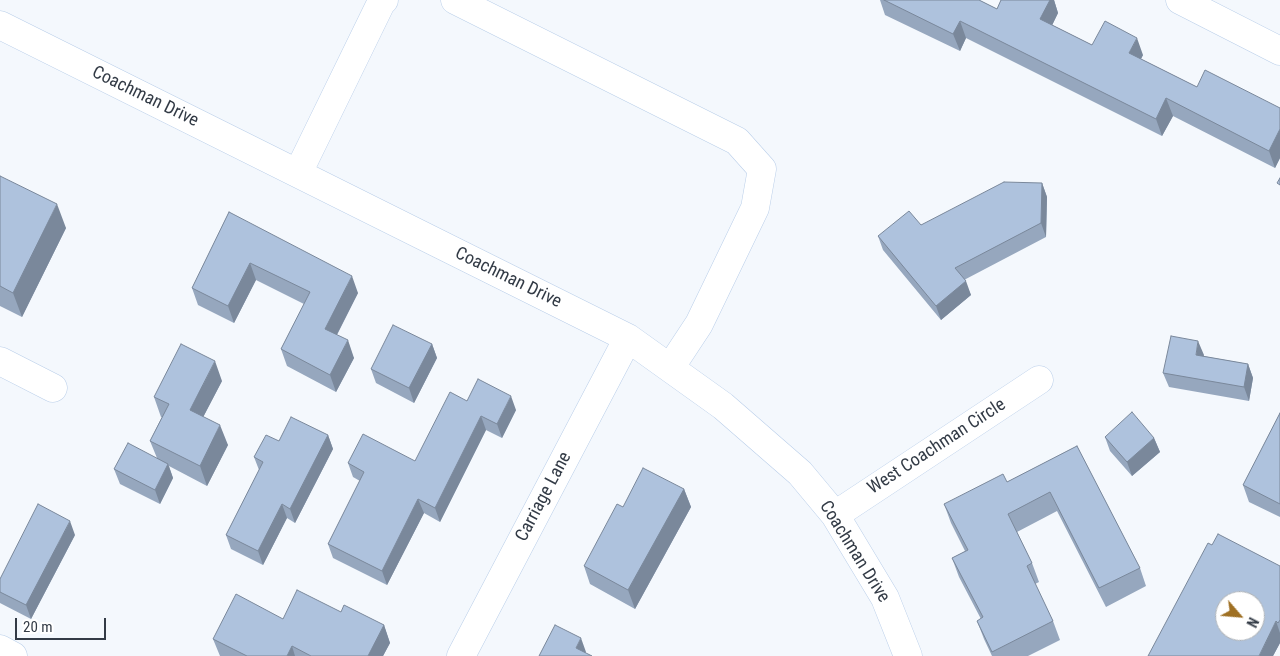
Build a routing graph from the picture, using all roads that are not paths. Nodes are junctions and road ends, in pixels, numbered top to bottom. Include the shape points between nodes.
1 (384, 0) edge
2 (455, 0) edge
3 (1180, 0) edge
4 (0, 24) edge
5 (1280, 51) edge
6 (298, 173) junction
7 (628, 338) junction
8 (0, 361) edge
9 (670, 368) junction
10 (1039, 380) dead end
11 (53, 388) dead end
12 (835, 515) junction
13 (0, 649) edge
14 (13, 656) edge
15 (460, 656) edge
16 (908, 656) edge

1 - 6 street
2 - 9 street via 737,141 762,169 755,208 699,324
3 - 5 street
4 - 6 street, Coachman Drive
6 - 7 street, Coachman Drive
7 - 9 street, Coachman Drive
7 - 15 street, Carriage Lane
8 - 11 street
9 - 12 street, Coachman Drive via 723,406 800,473
10 - 12 street, West Coachman Circle
12 - 16 street, Coachman Drive via 885,598
13 - 14 street

